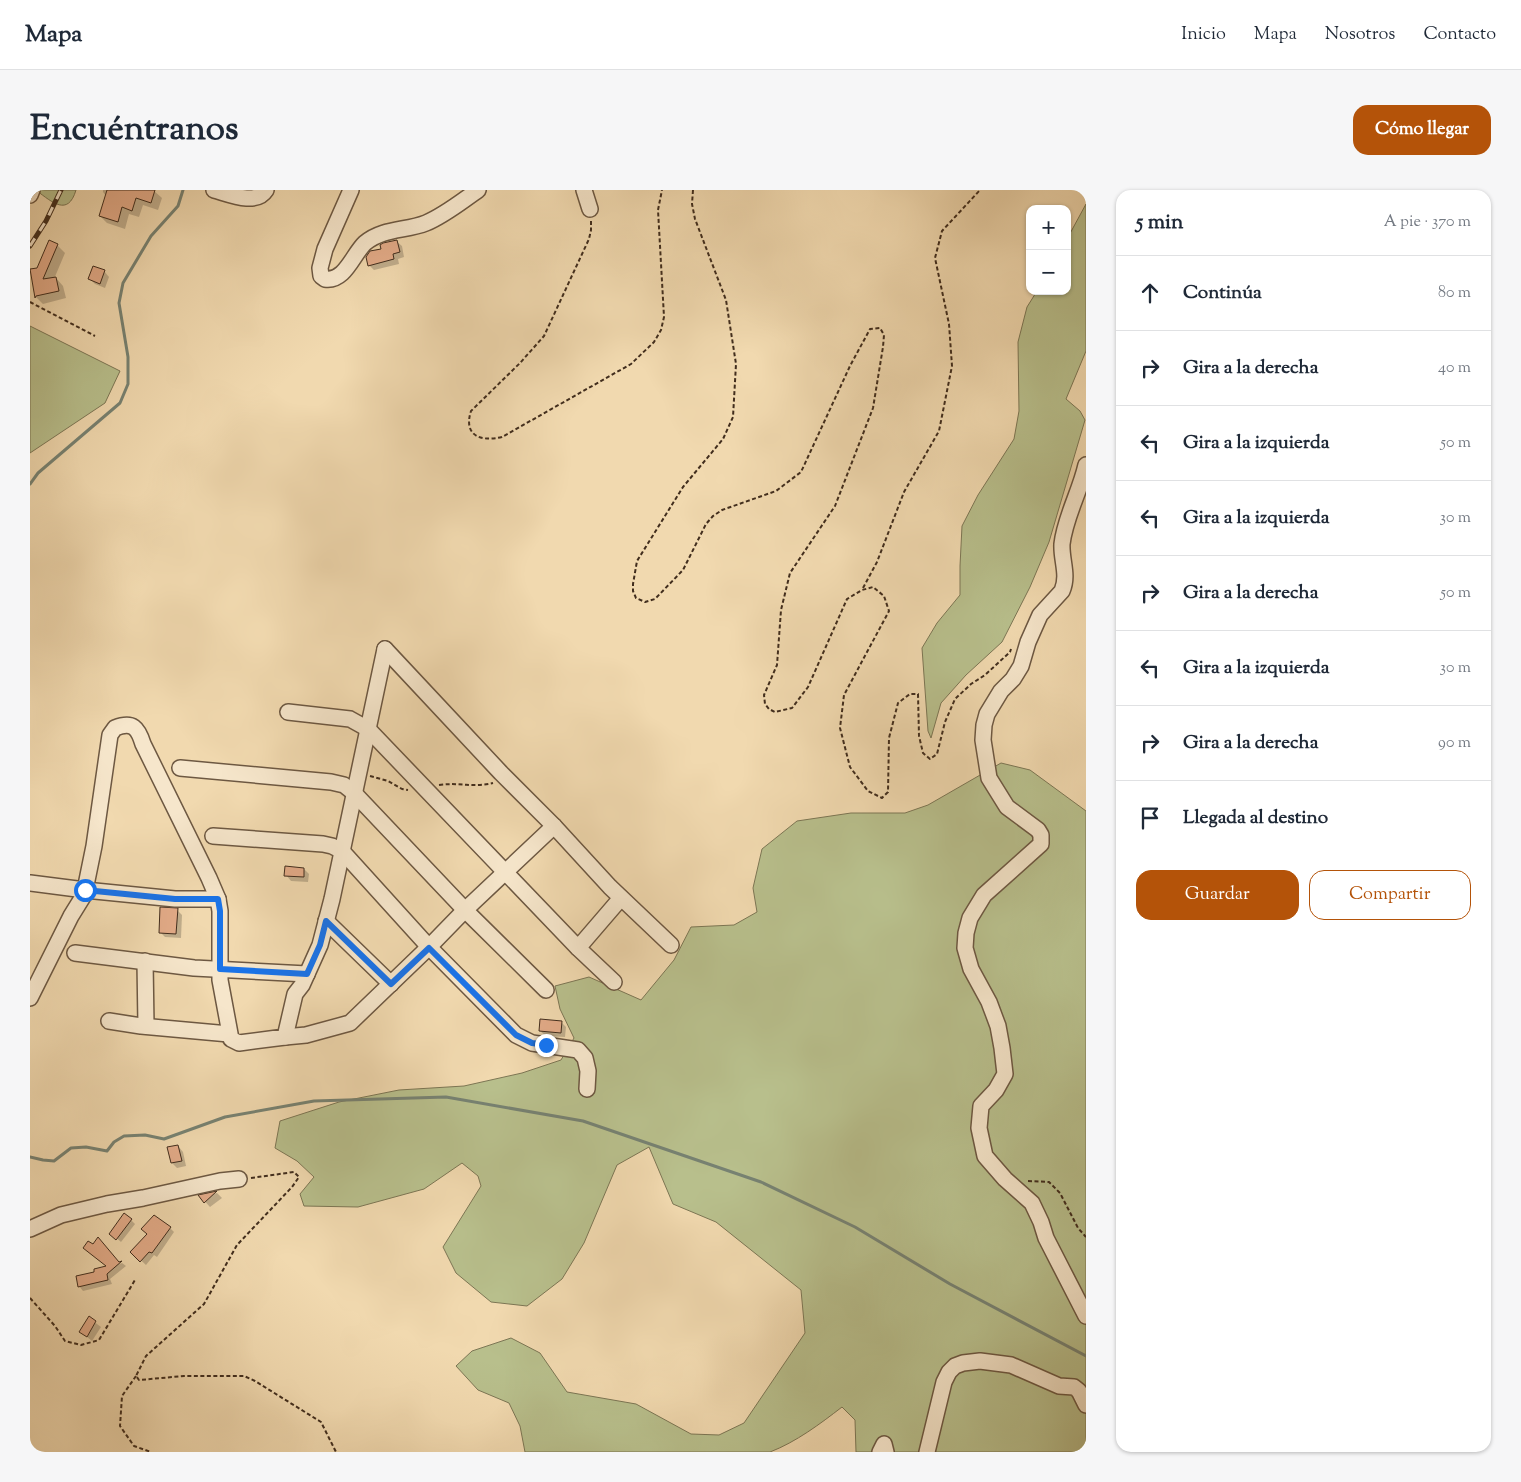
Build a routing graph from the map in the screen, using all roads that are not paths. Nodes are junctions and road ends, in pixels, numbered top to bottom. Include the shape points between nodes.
1 (32, 190) edge
2 (214, 190) edge
3 (266, 190) edge
4 (350, 190) edge
5 (478, 190) edge
6 (584, 190) edge
7 (30, 195) edge
8 (590, 209) road end
9 (1086, 465) edge
10 (288, 712) dead end
11 (368, 730) junction
12 (180, 768) dead end
13 (354, 793) junction
14 (554, 826) junction
15 (213, 836) dead end
16 (342, 851) junction
17 (504, 872) junction
18 (30, 883) edge
19 (85, 890) junction
20 (621, 898) junction
21 (218, 899) junction
22 (465, 910) junction
23 (326, 921) junction
24 (671, 946) dead end
25 (429, 948) junction
26 (578, 948) junction
27 (75, 953) dead end
28 (145, 961) junction
29 (220, 969) junction
30 (307, 974) junction
31 (614, 982) dead end
32 (391, 984) junction
33 (546, 990) dead end
34 (30, 998) edge
35 (109, 1021) dead end
36 (146, 1026) junction
37 (229, 1034) junction
38 (285, 1037) junction
39 (586, 1089) dead end
40 (239, 1179) road end
41 (30, 1229) edge
42 (1086, 1316) edge
43 (1086, 1405) edge
44 (880, 1452) edge
45 (886, 1452) edge
46 (927, 1452) edge

1 - 7 street
2 - 3 street via 256,198
4 - 5 street via 325,249 320,268 325,279 342,274 365,243 374,237 426,223
6 - 8 street
9 - 42 street via 1062,546 1064,586 1040,616 1021,666 1014,679 1001,691 984,725 989,778 1007,807 1038,830 1041,844 984,895 970,918 965,948 970,969 989,1002 998,1026 1005,1074 996,1090 980,1106 979,1128 985,1156 1032,1202 1046,1238
10 - 11 street via 350,719
11 - 13 street
11 - 14 street via 385,649
11 - 17 street
12 - 13 street via 331,782 344,785
13 - 16 street
13 - 22 street
14 - 17 street
14 - 20 street
15 - 16 street via 323,844
16 - 23 street
16 - 25 street
17 - 22 street
17 - 26 street
18 - 19 street
19 - 21 street via 175,899
19 - 21 street via 110,735 115,728 128,725 140,734
19 - 34 street
20 - 24 street
20 - 26 street
21 - 29 street
22 - 25 street
22 - 33 street
23 - 30 street
23 - 32 street
25 - 32 street
25 - 39 street via 516,1035 532,1043 578,1050 585,1058 588,1071
26 - 31 street
27 - 28 street
28 - 29 street
28 - 36 street
29 - 30 street
29 - 37 street
30 - 38 street via 295,994
32 - 38 street via 350,1023
35 - 36 street
36 - 37 street
37 - 38 street via 239,1044
40 - 41 street via 89,1208 61,1215
43 - 46 street via 1074,1387 1059,1386 1011,1365 980,1361 963,1363 949,1372 944,1382
44 - 45 street via 883,1444

